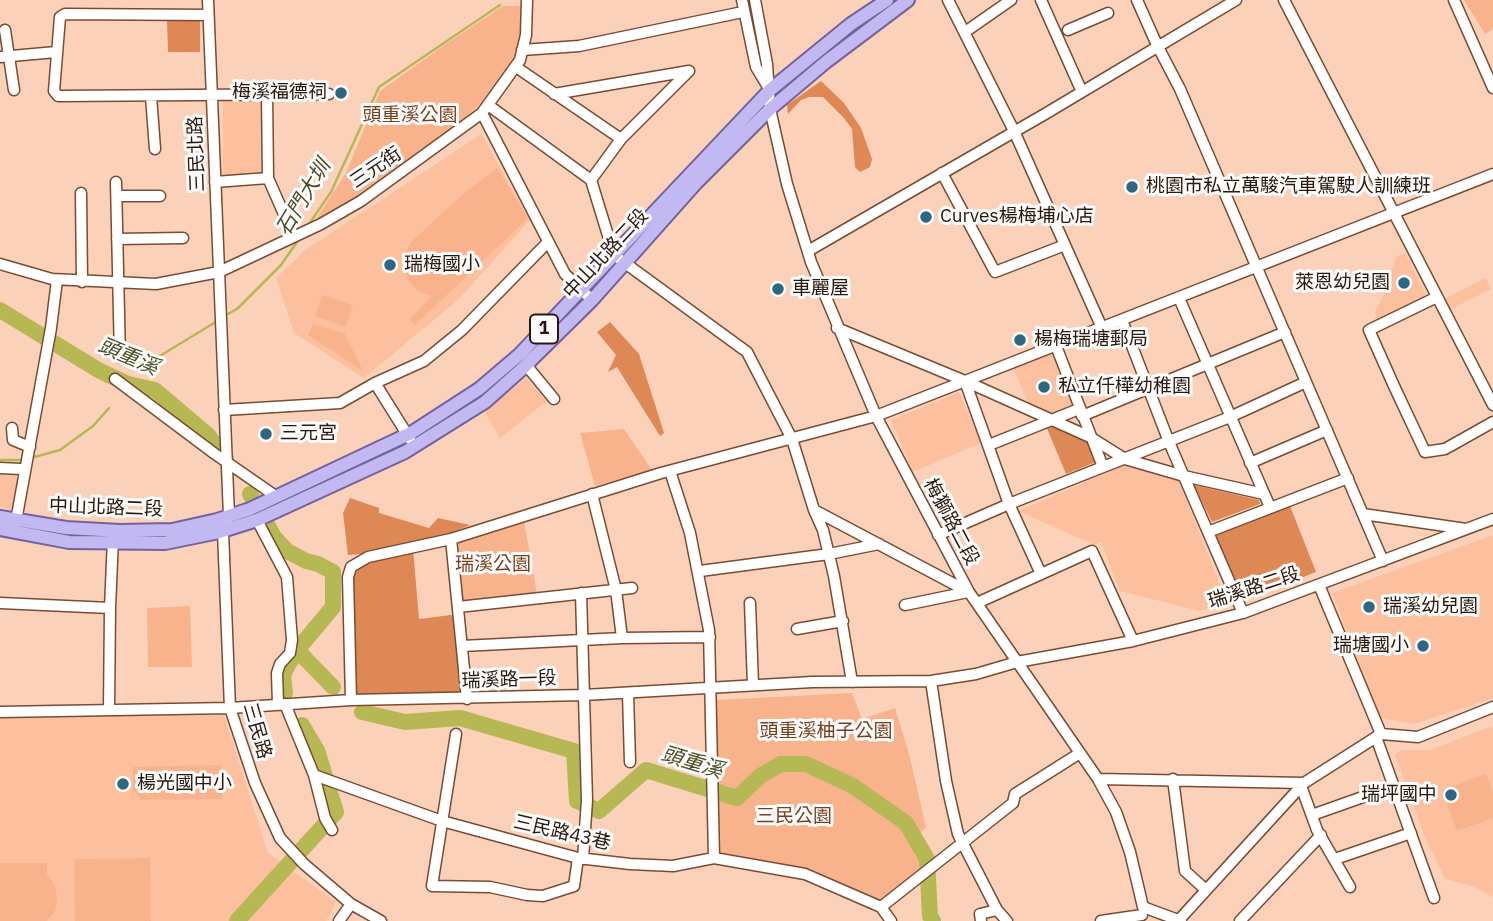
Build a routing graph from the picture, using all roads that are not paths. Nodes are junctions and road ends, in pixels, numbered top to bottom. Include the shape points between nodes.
1 (208, 0) edge
2 (527, 0) edge
3 (742, 0) edge
4 (755, 0) edge
5 (887, 0) edge
6 (908, 0) edge
7 (948, 0) edge
8 (1011, 0) edge
9 (1041, 0) edge
10 (1137, 0) edge
11 (1236, 0) edge
12 (1284, 0) edge
13 (1454, 0) edge
14 (737, 13) dead end
15 (1108, 13) dead end
16 (208, 15) junction
17 (5, 30) dead end
18 (1068, 30) dead end
19 (965, 32) junction
20 (1157, 46) junction
21 (522, 50) junction
22 (56, 52) junction
23 (4, 57) edge
24 (516, 67) junction
25 (1493, 88) edge
26 (14, 90) dead end
27 (770, 90) junction
28 (1082, 92) junction
29 (267, 93) junction
30 (329, 94) dead end
31 (554, 94) junction
32 (212, 95) junction
33 (151, 96) junction
34 (485, 109) junction
35 (771, 109) junction
36 (1014, 131) junction
37 (621, 139) junction
38 (155, 149) dead end
39 (942, 173) junction
40 (1493, 174) edge
41 (268, 178) junction
42 (591, 180) junction
43 (117, 182) dead end
44 (215, 182) junction
45 (81, 193) dead end
46 (117, 196) junction
47 (160, 196) dead end
48 (1394, 213) junction
49 (300, 234) junction
50 (117, 239) junction
51 (183, 239) dead end
52 (548, 242) junction
53 (1065, 245) junction
54 (808, 251) junction
55 (619, 260) junction
56 (0, 264) edge
57 (1257, 267) junction
58 (219, 272) junction
59 (57, 280) junction
60 (82, 282) junction
61 (117, 284) junction
62 (582, 289) junction
63 (1437, 297) junction
64 (1179, 298) junction
65 (592, 300) junction
66 (1122, 320) junction
67 (837, 328) junction
68 (1102, 328) junction
69 (1285, 332) junction
70 (1056, 346) junction
71 (120, 358) dead end
72 (526, 365) junction
73 (1208, 365) junction
74 (965, 381) junction
75 (1306, 382) junction
76 (375, 383) junction
77 (123, 384) dead end
78 (1148, 388) junction
79 (554, 400) dead end
80 (1493, 405) edge
81 (223, 410) junction
82 (1081, 412) junction
83 (876, 416) junction
84 (1230, 417) junction
85 (1049, 421) junction
86 (1493, 422) edge
87 (8, 428) dead end
88 (1327, 430) junction
89 (1090, 437) junction
90 (792, 439) junction
91 (411, 440) junction
92 (1169, 442) junction
93 (989, 445) junction
94 (29, 449) junction
95 (1125, 459) junction
96 (226, 462) junction
97 (1250, 463) junction
98 (24, 467) junction
99 (1103, 467) junction
100 (0, 468) edge
101 (670, 471) junction
102 (1184, 476) junction
103 (1348, 478) junction
104 (592, 494) junction
105 (1264, 494) junction
106 (271, 504) junction
107 (1009, 504) junction
108 (1270, 507) junction
109 (814, 510) junction
110 (253, 514) junction
111 (1363, 514) junction
112 (229, 516) junction
113 (0, 517) edge
114 (1493, 519) edge
115 (16, 521) junction
116 (0, 529) edge
117 (1466, 529) junction
118 (113, 531) junction
119 (223, 531) junction
120 (1208, 532) junction
121 (937, 535) junction
122 (451, 539) junction
123 (878, 544) junction
124 (113, 545) junction
125 (830, 554) junction
126 (1383, 562) junction
127 (700, 571) junction
128 (1041, 574) junction
129 (1319, 585) junction
130 (632, 588) dead end
131 (616, 590) junction
132 (969, 592) junction
133 (581, 593) junction
134 (0, 603) edge
135 (750, 603) dead end
136 (977, 604) junction
137 (905, 605) dead end
138 (458, 607) junction
139 (110, 608) junction
140 (1243, 613) junction
141 (843, 621) junction
142 (797, 629) dead end
143 (710, 637) junction
144 (622, 638) junction
145 (583, 640) junction
146 (1133, 641) junction
147 (462, 646) junction
148 (1017, 662) junction
149 (931, 681) junction
150 (852, 682) junction
151 (753, 685) junction
152 (712, 687) junction
153 (628, 693) junction
154 (584, 695) junction
155 (467, 699) junction
156 (351, 700) junction
157 (281, 704) junction
158 (1493, 707) edge
159 (230, 708) junction
160 (109, 710) junction
161 (0, 712) edge
162 (456, 734) dead end
163 (1378, 736) junction
164 (1080, 753) junction
165 (630, 762) dead end
166 (314, 775) junction
167 (1098, 779) junction
168 (1173, 779) junction
169 (1302, 784) junction
170 (1394, 786) junction
171 (1312, 815) junction
172 (442, 821) junction
173 (332, 830) dead end
174 (1410, 833) junction
175 (1321, 835) junction
176 (962, 843) junction
177 (580, 858) junction
178 (714, 858) junction
179 (1335, 859) junction
180 (1350, 887) dead end
181 (1206, 890) junction
182 (1434, 898) dead end
183 (351, 904) junction
184 (881, 907) junction
185 (997, 910) junction
186 (1142, 914) edge
187 (340, 921) edge
188 (381, 921) edge
189 (891, 921) edge
190 (981, 921) edge
191 (1007, 921) edge
192 (1101, 921) edge
193 (1179, 921) edge
194 (1240, 921) edge

1 - 16 street, 三民北路
2 - 21 street, 三元街
3 - 27 street via 756,67
4 - 27 street, 梅獅路二段
5 - 27 main road, 中山北路二段 / 1
6 - 35 main road, 中山北路二段 / 1
7 - 19 street
8 - 19 street
9 - 28 street
10 - 20 street
11 - 20 street
12 - 48 street
13 - 25 street
14 - 21 street via 579,46
15 - 18 street
16 - 22 street via 65,14 60,17
16 - 32 street, 三民北路
17 - 23 street
19 - 36 street
20 - 28 street
20 - 57 street
21 - 24 street, 三元街
22 - 23 street
22 - 33 street via 54,91 58,96
23 - 26 street
24 - 31 street
24 - 34 street, 三元街
27 - 35 street, 梅獅路二段
27 - 55 main road, 中山北路二段 / 1
28 - 36 street
29 - 30 street
29 - 32 street
29 - 41 street
31 - 37 street
31 - 37 street via 689,71
32 - 33 street
32 - 44 street, 三民北路
33 - 38 street
34 - 42 street
34 - 49 street, 三元街 via 361,201
34 - 52 street
35 - 54 street, 梅獅路二段
35 - 55 main road, 中山北路二段 / 1
36 - 39 street
36 - 53 street
37 - 42 street
39 - 53 street via 995,272
39 - 54 street
40 - 48 street
41 - 44 street
41 - 49 street
42 - 55 street
43 - 46 street
44 - 58 street, 三民北路
45 - 60 street
46 - 47 street
46 - 50 street
48 - 57 street
48 - 63 street
49 - 58 street, 三元街
50 - 51 street
50 - 61 street
52 - 62 street via 565,274
52 - 76 street via 462,330 424,361
53 - 68 street
54 - 67 street, 梅獅路二段
55 - 62 main road, 中山北路二段 / 1
55 - 65 main road, 中山北路二段 / 1
55 - 90 street via 747,352
56 - 59 street, 三元街
57 - 64 street
57 - 69 street
58 - 61 street, 三元街 via 156,284
58 - 81 street, 三民北路
59 - 60 street, 三元街
59 - 94 street
60 - 61 street, 三元街
61 - 71 street
62 - 65 street
62 - 91 main road, 中山北路二段 / 1 via 520,354
63 - 80 street
63 - 86 street via 1369,330 1425,453 1445,449
64 - 66 street
64 - 73 street
65 - 72 main road, 中山北路二段 / 1
66 - 68 street
66 - 78 street
67 - 74 street
67 - 83 street, 梅獅路二段
68 - 70 street
69 - 73 street
69 - 75 street
70 - 74 street
70 - 82 street
72 - 79 street
72 - 91 main road, 中山北路二段 / 1 via 485,402
73 - 78 street
73 - 84 street
74 - 83 street
74 - 85 street
74 - 93 street
75 - 84 street
75 - 88 street
76 - 81 street via 340,403
76 - 91 street
77 - 96 street
78 - 82 street
78 - 92 street
81 - 96 street
82 - 85 street
82 - 89 street
83 - 90 street
83 - 121 street, 梅獅路二段
84 - 92 street
84 - 97 street
85 - 89 street
85 - 93 street
87 - 94 street via 13,440
88 - 97 street
88 - 103 street
89 - 95 street
89 - 99 street
90 - 101 street
90 - 109 street
91 - 106 main road, 中山北路二段 / 1
91 - 106 main road, 中山北路二段 / 1
92 - 95 street
92 - 102 street
93 - 107 street
94 - 98 street
95 - 99 street
95 - 102 street
96 - 106 street
96 - 112 street
97 - 105 street
98 - 100 street
98 - 115 street
99 - 107 street
101 - 104 street
101 - 127 street
102 - 105 street
102 - 120 street
103 - 108 street
103 - 111 street
104 - 122 street
104 - 131 street
105 - 108 street
106 - 110 main road, 1
107 - 121 street
107 - 128 street
108 - 120 street
109 - 123 street
109 - 125 street
110 - 112 main road, 中山北路二段 / 1
110 - 119 main road, 中山北路二段 / 1
110 - 157 street via 287,576 292,640 290,653 277,673
111 - 117 street
111 - 126 street
112 - 118 main road, 中山北路二段 / 1 via 172,530
112 - 119 street
113 - 115 main road, 中山北路二段 / 1
114 - 117 street, 瑞溪路二段
115 - 118 main road, 中山北路二段 / 1
116 - 124 main road, 中山北路二段 / 1
117 - 126 street, 瑞溪路二段
118 - 124 street
119 - 124 main road, 中山北路二段 / 1 via 165,543
119 - 159 street, 三民路
120 - 140 street
121 - 132 street, 梅獅路二段
122 - 138 street
122 - 156 street via 368,558 351,567
123 - 125 street
123 - 132 street
124 - 139 street
125 - 127 street
125 - 141 street
126 - 129 street, 瑞溪路二段
127 - 143 street
128 - 136 street
128 - 146 street via 1092,551
129 - 140 street, 瑞溪路二段
129 - 163 street
130 - 131 street
131 - 133 street
131 - 144 street
132 - 136 street, 梅獅路二段
132 - 137 street
133 - 138 street
133 - 145 street
134 - 139 street
135 - 151 street
136 - 148 street, 梅獅路二段
138 - 147 street
139 - 160 street
140 - 146 street, 瑞溪路二段
141 - 142 street
141 - 150 street
143 - 144 street
143 - 152 street
144 - 145 street
145 - 147 street
145 - 154 street
146 - 148 street, 瑞溪路二段
147 - 155 street
148 - 149 street, 瑞溪路一段
148 - 164 street, 梅獅路二段
149 - 150 street, 瑞溪路一段
149 - 176 street via 946,781
150 - 151 street, 瑞溪路一段
151 - 152 street, 瑞溪路一段
152 - 153 street, 瑞溪路一段
152 - 178 street
153 - 154 street, 瑞溪路一段
153 - 165 street
154 - 155 street, 瑞溪路一段
154 - 177 street via 587,800
155 - 156 street, 瑞溪路一段
156 - 157 street, 瑞溪路一段
157 - 159 street, 瑞溪路一段
157 - 166 street
158 - 163 street via 1418,737
159 - 160 street, 瑞溪路一段
159 - 183 street, 三民路 via 255,783 281,838
160 - 161 street, 瑞溪路一段
162 - 172 street
163 - 169 street
163 - 170 street
164 - 167 street, 梅獅路二段
164 - 176 street via 1015,794 1013,803
166 - 172 street, 三民路43巷
166 - 173 street
167 - 168 street
167 - 186 street, 梅獅路二段 via 1129,852
168 - 169 street
168 - 181 street via 1185,871
169 - 171 street
169 - 181 street
170 - 171 street
170 - 174 street
171 - 175 street
172 - 177 street, 三民路43巷
172 - 177 street via 432,886 490,887 543,896 574,886
174 - 179 street
174 - 182 street
175 - 179 street
175 - 194 street
176 - 184 street
176 - 185 street
177 - 178 street, 三民路43巷 via 673,866
178 - 184 street, 三民路43巷 via 806,874
179 - 180 street
181 - 193 street
183 - 187 street
183 - 188 street, 三民路
184 - 189 street
185 - 190 street via 980,914
185 - 191 street
186 - 192 street
186 - 193 street

